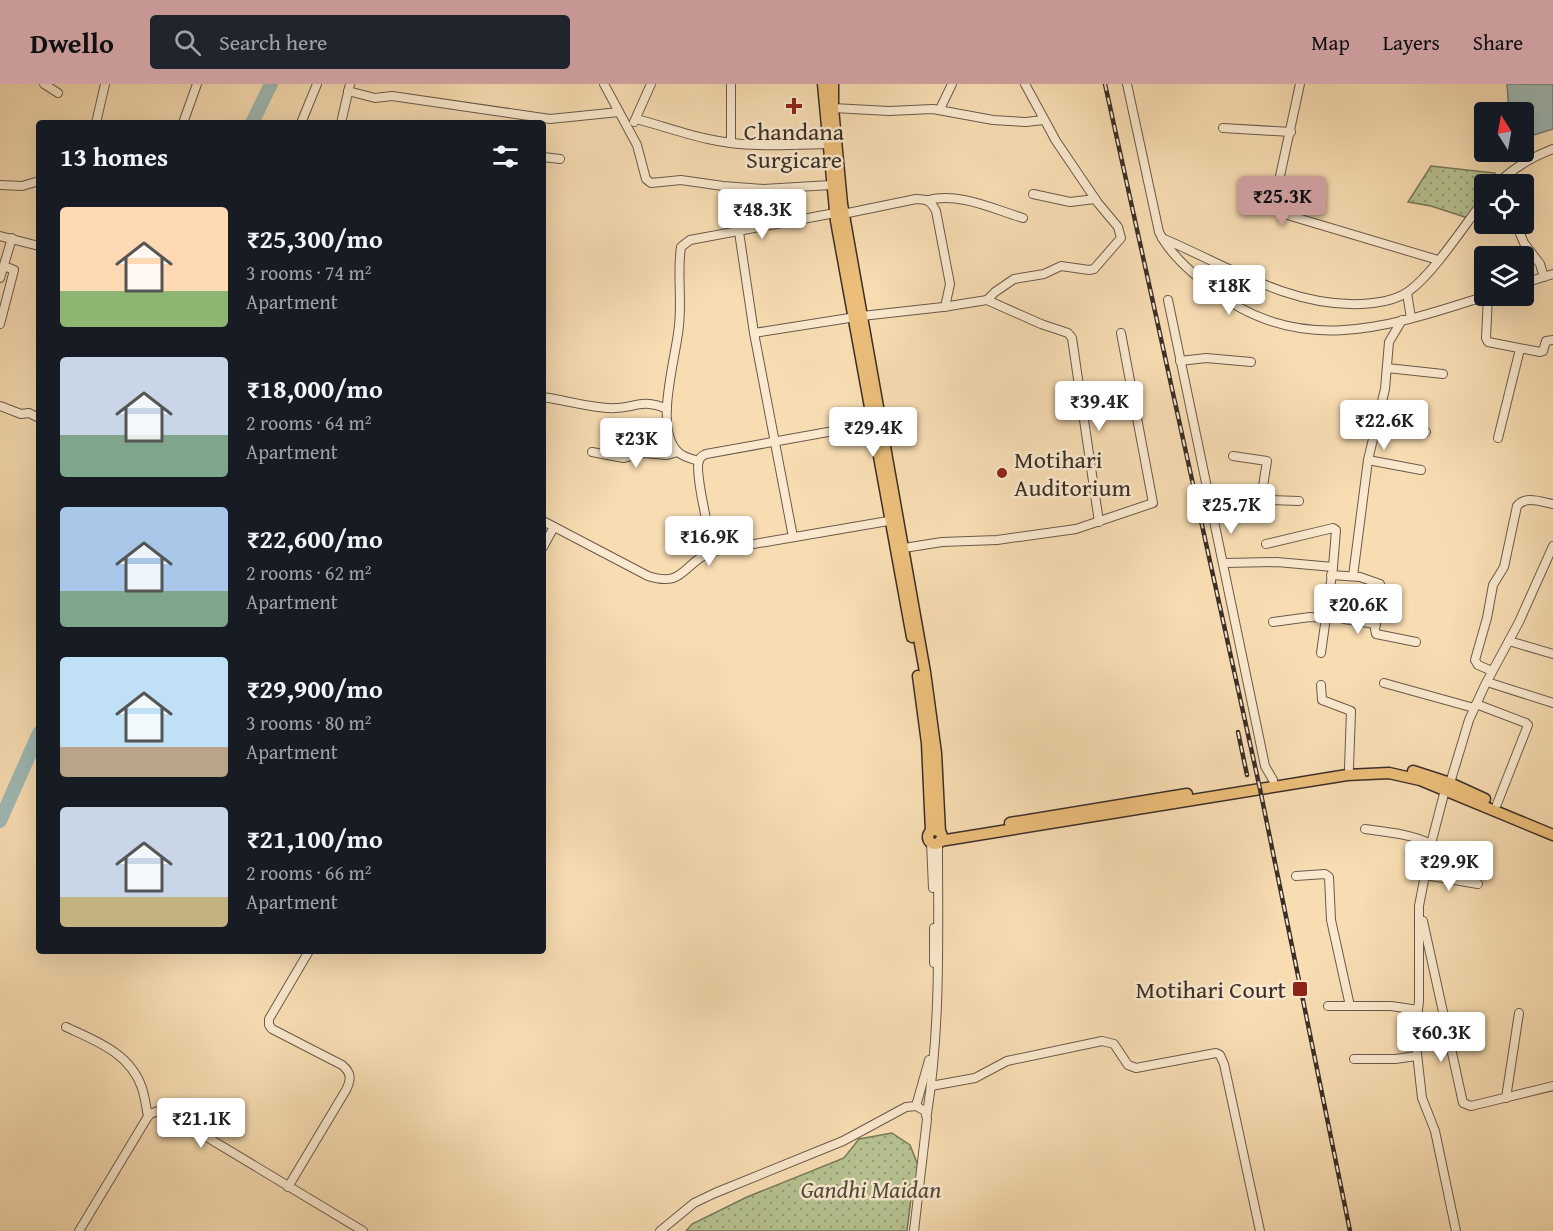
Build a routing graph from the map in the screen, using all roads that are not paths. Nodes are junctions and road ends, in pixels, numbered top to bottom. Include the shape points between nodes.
1 (44, 84) edge
2 (105, 84) edge
3 (197, 84) edge
4 (317, 84) edge
5 (604, 84) edge
6 (651, 84) edge
7 (731, 84) edge
8 (824, 84) edge
9 (833, 84) edge
10 (952, 84) edge
11 (1025, 84) edge
12 (1127, 84) edge
13 (1300, 84) edge
14 (349, 88) edge
15 (58, 93) dead end
16 (833, 108) junction
17 (940, 109) junction
18 (619, 112) junction
19 (636, 119) junction
20 (97, 120) edge
21 (184, 120) edge
22 (302, 120) edge
23 (344, 120) edge
24 (1043, 120) junction
25 (1222, 128) dead end
26 (629, 129) junction
27 (1291, 132) junction
28 (731, 142) junction
29 (828, 144) junction
30 (1553, 149) edge
31 (546, 157) edge
32 (560, 159) dead end
33 (1507, 174) edge
34 (36, 182) edge
35 (0, 185) edge
36 (831, 185) junction
37 (1033, 194) dead end
38 (1095, 199) junction
39 (928, 200) junction
40 (839, 213) junction
41 (1474, 213) edge
42 (1023, 219) dead end
43 (739, 232) junction
44 (1520, 234) edge
45 (0, 236) edge
46 (12, 238) junction
47 (1162, 238) junction
48 (36, 245) edge
49 (1438, 260) junction
50 (4, 266) junction
51 (1553, 274) edge
52 (1544, 277) junction
53 (0, 278) edge
54 (1534, 280) edge
55 (1407, 292) junction
56 (987, 300) junction
57 (1168, 300) dead end
58 (1474, 300) edge
59 (1487, 306) edge
60 (945, 307) junction
61 (857, 316) junction
62 (1407, 319) junction
63 (0, 324) edge
64 (754, 333) junction
65 (1121, 333) dead end
66 (1553, 340) edge
67 (1520, 349) junction
68 (1180, 361) junction
69 (1251, 362) dead end
70 (1387, 368) junction
71 (1443, 374) dead end
72 (546, 398) edge
73 (0, 406) edge
74 (667, 409) junction
75 (36, 416) edge
76 (876, 423) junction
77 (1377, 424) junction
78 (1426, 432) dead end
79 (1498, 438) dead end
80 (775, 441) junction
81 (592, 452) dead end
82 (678, 452) junction
83 (1233, 456) dead end
84 (1368, 460) junction
85 (699, 461) junction
86 (1421, 470) dead end
87 (1262, 499) junction
88 (1299, 501) dead end
89 (1210, 503) junction
90 (1553, 504) edge
91 (895, 520) junction
92 (1100, 522) junction
93 (546, 523) edge
94 (554, 527) junction
95 (793, 537) junction
96 (546, 542) edge
97 (1266, 544) dead end
98 (1553, 546) edge
99 (904, 548) junction
100 (713, 551) junction
101 (1224, 563) junction
102 (1332, 571) junction
103 (1353, 576) junction
104 (1325, 618) junction
105 (1344, 619) dead end
106 (1273, 622) dead end
107 (1375, 624) junction
108 (1509, 641) junction
109 (1416, 642) dead end
110 (1321, 653) dead end
111 (1553, 654) edge
112 (1492, 671) junction
113 (1487, 682) junction
114 (1384, 683) dead end
115 (1321, 684) dead end
116 (1553, 703) edge
117 (1475, 706) junction
118 (1349, 768) junction
119 (1273, 780) junction
120 (1447, 786) junction
121 (1497, 804) junction
122 (1553, 828) edge
123 (1365, 829) dead end
124 (1553, 836) edge
125 (937, 837) junction
126 (1431, 844) junction
127 (1425, 875) junction
128 (1296, 876) dead end
129 (1478, 884) dead end
130 (1419, 906) junction
131 (307, 954) edge
132 (1328, 1006) dead end
133 (1350, 1006) junction
134 (1418, 1010) junction
135 (1518, 1013) dead end
136 (66, 1027) dead end
137 (1417, 1056) junction
138 (1354, 1059) dead end
139 (931, 1086) junction
140 (1553, 1086) edge
141 (1506, 1098) junction
142 (916, 1106) junction
143 (927, 1115) junction
144 (148, 1116) junction
145 (288, 1187) junction
146 (79, 1231) edge
147 (363, 1231) edge
148 (660, 1231) edge
149 (914, 1231) edge
150 (1260, 1231) edge
151 (1456, 1231) edge

1 - 15 street
2 - 20 street
3 - 21 street
4 - 22 street
5 - 18 street
6 - 19 street
7 - 28 street
8 - 29 main road
9 - 16 main road
10 - 17 street
11 - 24 street
12 - 47 street
13 - 27 street
14 - 18 street via 375,98 392,96 550,119
14 - 23 street
16 - 17 street
16 - 40 main road
17 - 24 street via 993,120
18 - 26 street
19 - 26 street
19 - 28 street
24 - 38 street
25 - 27 street
26 - 36 street via 646,179 651,183 681,180 763,189
27 - 49 street via 1275,199 1277,210
28 - 29 street
29 - 36 main road
30 - 33 street
31 - 32 street
34 - 35 street
36 - 40 main road
37 - 38 street via 1070,202
38 - 56 street via 1122,236 1094,269 1061,266 1044,274 1014,279
39 - 40 street
39 - 42 street via 958,198
39 - 60 street via 936,211 948,270 950,290
40 - 43 street
40 - 61 main road
41 - 49 street
43 - 64 street
43 - 74 street via 690,240 681,247 679,328
44 - 52 street
45 - 46 street
46 - 48 street
46 - 50 street
47 - 55 street via 1245,277 1313,301 1374,303
47 - 62 street via 1214,291 1247,311 1278,323 1349,331
49 - 55 street
50 - 53 street
50 - 63 street via 14,270
51 - 52 street
52 - 54 street
55 - 62 street
56 - 60 street
56 - 92 street via 1072,336
57 - 68 street
58 - 62 street
59 - 67 street via 1487,341
60 - 61 street
61 - 64 street
61 - 76 main road
62 - 70 street via 1390,338
64 - 80 street
65 - 92 street via 1154,501
66 - 67 street via 1546,340 1540,352
67 - 79 street
68 - 69 street via 1206,358
68 - 89 street
70 - 71 street
70 - 77 street
72 - 74 street via 604,408 646,402
73 - 75 street
74 - 82 street via 669,432
76 - 80 street
76 - 91 main road
77 - 78 street
77 - 84 street
80 - 85 street via 706,454
80 - 95 street
81 - 82 street via 624,458
82 - 85 street
83 - 87 street via 1267,461
84 - 86 street
84 - 103 street
85 - 100 street via 698,475
87 - 88 street
87 - 89 street
89 - 101 street
90 - 112 street via 1522,500 1517,506 1504,567 1493,585 1475,660
91 - 95 street
91 - 99 main road
91 - 125 main road via 920,683
92 - 99 street via 1048,534
93 - 94 street
94 - 96 street
94 - 100 street via 664,581
95 - 100 street
97 - 102 street via 1334,528
98 - 108 street
99 - 125 main road via 932,720
101 - 102 street via 1277,562
101 - 119 street via 1265,766
102 - 103 street
102 - 104 street
103 - 107 street via 1380,584
104 - 106 street
104 - 110 street
105 - 107 street
107 - 109 street via 1378,635
108 - 111 street
108 - 112 street
112 - 113 street
113 - 116 street
113 - 117 street
114 - 117 street
115 - 118 street via 1322,700 1351,710
117 - 120 street
117 - 121 street via 1528,725
118 - 119 main road
118 - 120 main road via 1393,767 1428,775
119 - 125 main road
120 - 121 main road
120 - 124 main road
120 - 125 main road via 1389,773 1347,775
120 - 126 street
121 - 122 main road
123 - 126 street
125 - 139 street via 939,982
125 - 142 street via 929,1062
126 - 127 street
127 - 129 street
127 - 130 street
128 - 133 street via 1329,877 1331,920
130 - 134 street
130 - 141 street via 1463,1103 1471,1106
131 - 145 street via 268,1025 342,1065 348,1069 350,1078
132 - 133 street
133 - 134 street
134 - 137 street
135 - 141 street
136 - 144 street via 120,1055 137,1077
137 - 138 street
137 - 151 street via 1423,1104 1435,1131
139 - 143 street
139 - 150 street via 975,1078 1007,1061 1102,1041 1114,1044 1128,1065 1136,1068 1216,1053 1224,1064
140 - 141 street
142 - 143 street via 922,1107
142 - 148 street via 906,1107 843,1141 694,1203
143 - 149 street
144 - 145 street via 158,1111 170,1115
144 - 146 street
145 - 147 street

